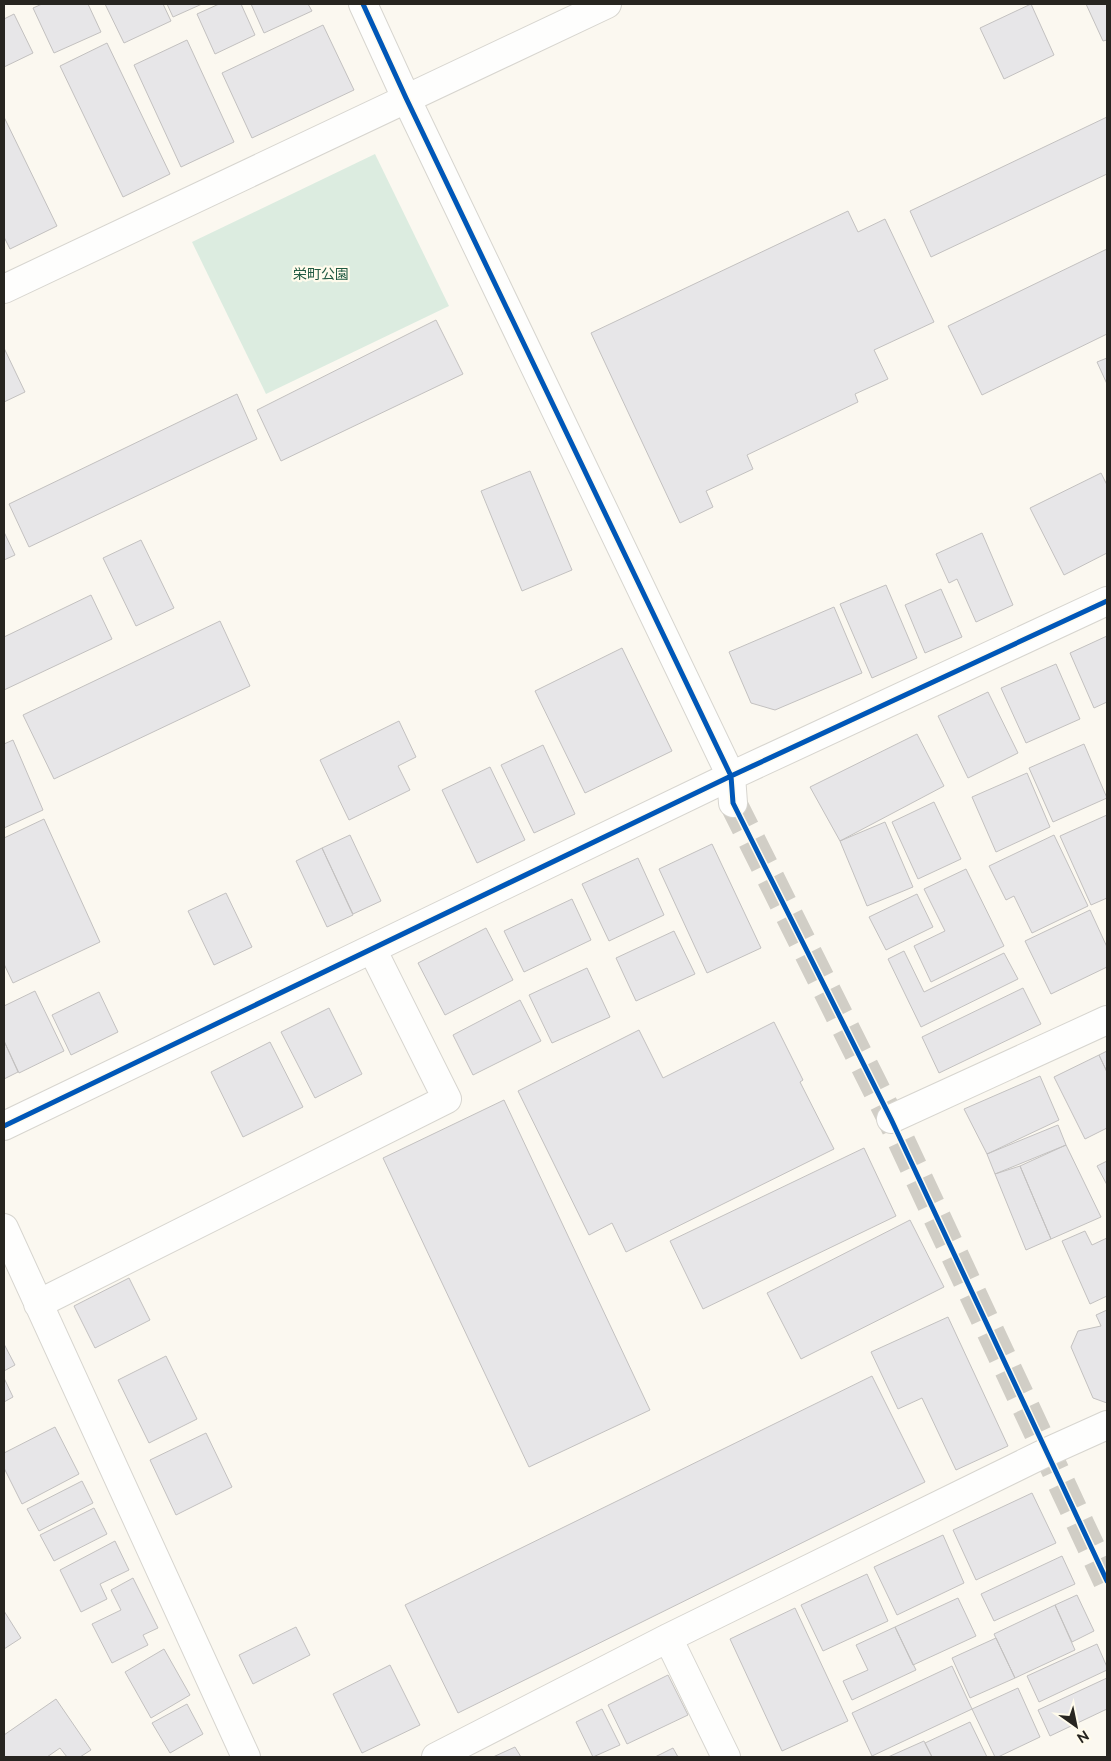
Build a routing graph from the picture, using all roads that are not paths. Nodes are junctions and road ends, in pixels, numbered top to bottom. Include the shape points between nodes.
1 (363, 4) edge
2 (608, 4) edge
3 (406, 98) junction
4 (4, 289) edge
5 (1107, 601) edge
6 (731, 776) junction
7 (733, 803) tunnel mouth
8 (372, 949) junction
9 (1107, 1020) edge
10 (891, 1119) dead end
11 (4, 1126) edge
12 (4, 1228) edge
13 (38, 1304) junction
14 (1107, 1425) edge
15 (668, 1638) junction
16 (246, 1757) edge
17 (436, 1757) edge
18 (726, 1757) edge

1 - 3 street
2 - 3 street
3 - 4 street
3 - 6 street
5 - 6 street
6 - 7 street
6 - 8 street
8 - 11 street
8 - 13 street via 447,1098
9 - 10 street
12 - 13 street
13 - 16 street
14 - 15 street
15 - 17 street
15 - 18 street

